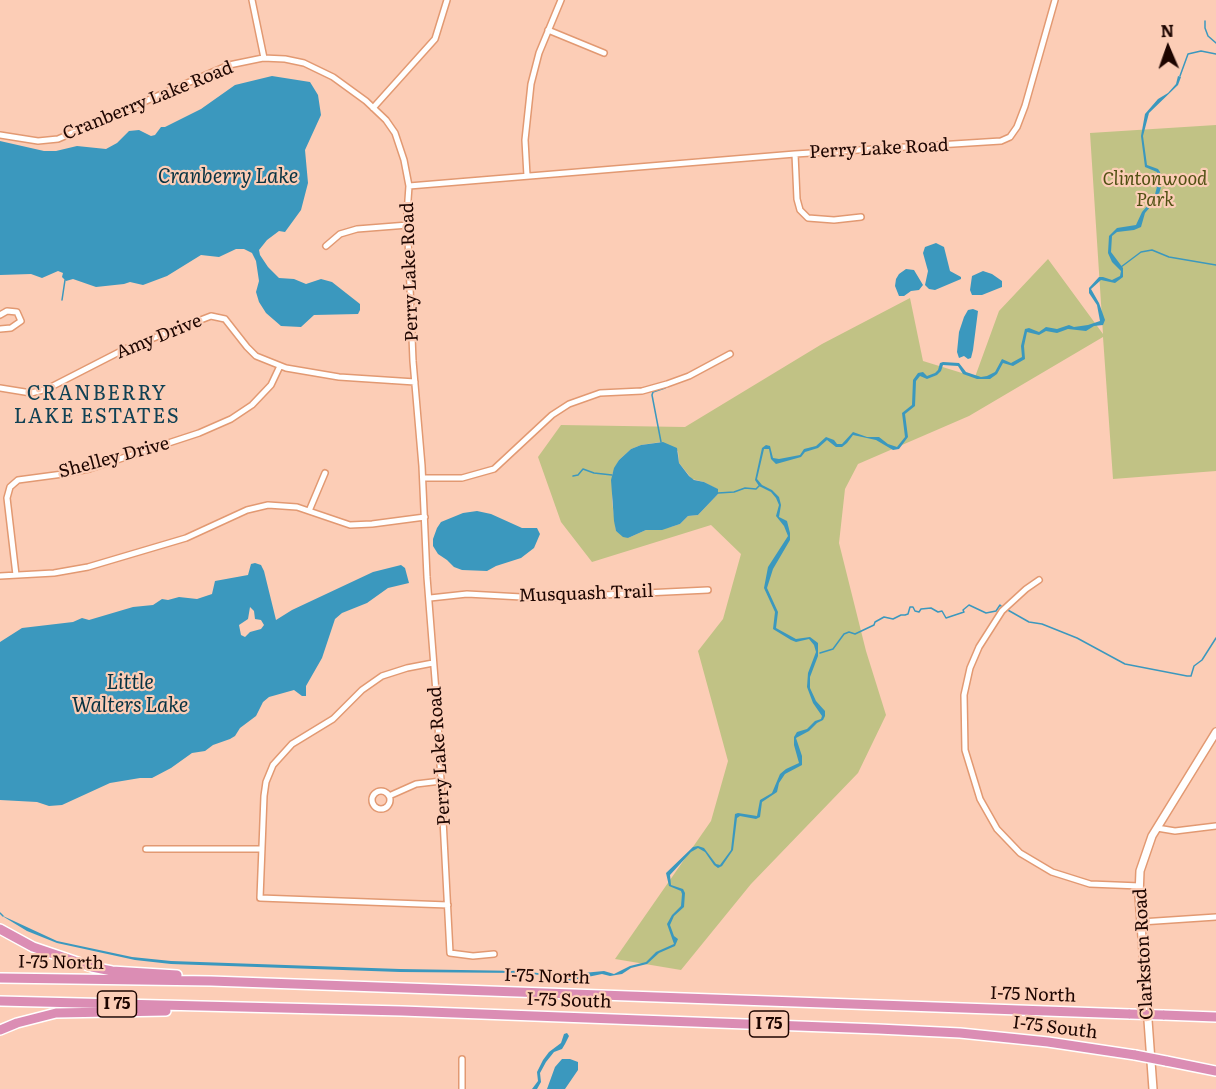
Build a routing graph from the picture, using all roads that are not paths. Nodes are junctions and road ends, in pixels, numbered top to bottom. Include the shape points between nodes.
1 (252, 0) edge
2 (447, 0) edge
3 (561, 0) edge
4 (1055, 0) edge
5 (548, 30) junction
6 (604, 53) dead end
7 (264, 58) junction
8 (373, 108) junction
9 (0, 135) edge
10 (795, 154) junction
11 (527, 176) junction
12 (409, 186) junction
13 (861, 217) dead end
14 (408, 225) junction
15 (326, 246) dead end
16 (0, 315) edge
17 (0, 329) edge
18 (730, 354) dead end
19 (280, 366) junction
20 (415, 382) junction
21 (0, 388) edge
22 (325, 473) dead end
23 (423, 478) junction
24 (309, 511) junction
25 (425, 518) junction
26 (16, 575) junction
27 (0, 576) edge
28 (1039, 580) dead end
29 (708, 590) dead end
30 (430, 598) junction
31 (433, 663) junction
32 (1216, 732) edge
33 (441, 781) junction
34 (389, 796) dead end
35 (1216, 826) edge
36 (1157, 828) junction
37 (146, 849) dead end
38 (262, 849) junction
39 (1140, 886) junction
40 (448, 905) junction
41 (1216, 917) edge
42 (1141, 922) junction
43 (0, 929) edge
44 (494, 954) dead end
45 (0, 978) edge
46 (211, 981) junction
47 (0, 1001) edge
48 (234, 1007) junction
49 (1216, 1017) edge
50 (0, 1030) edge
51 (462, 1059) dead end
52 (1216, 1071) edge
53 (462, 1089) edge
54 (1152, 1089) edge

1 - 7 street
2 - 8 street via 435,39
3 - 5 street
4 - 10 street, Perry Lake Road via 1025,106 1010,137 984,143
5 - 6 street
5 - 11 street via 534,69 527,108
7 - 8 street, Cranberry Lake Road via 304,63 320,70
7 - 9 street, Cranberry Lake Road via 229,65 58,139 38,141
8 - 12 street, Cranberry Lake Road via 386,120 400,144
10 - 11 street, Perry Lake Road
10 - 13 street via 797,199 808,218
11 - 12 street, Perry Lake Road
12 - 14 street, Perry Lake Road
14 - 15 street via 340,234
14 - 20 street, Perry Lake Road
16 - 17 street via 17,312 21,321
18 - 23 street via 667,384 642,391 600,393 569,404 494,469 462,478
19 - 20 street, Amy Drive via 339,377
19 - 21 street, Amy Drive via 256,356 225,319 211,316 126,349 47,389 31,393
19 - 26 street, Shelley Drive via 260,398 231,419 172,443 89,469 18,480 7,498
20 - 23 street, Perry Lake Road
22 - 24 street
23 - 25 street, Perry Lake Road
24 - 25 street via 358,525
24 - 26 street via 289,505 256,507 186,538 88,567
25 - 30 street, Perry Lake Road
26 - 27 street
28 - 39 street via 1002,611 970,668 964,696 965,750 980,800 997,829 1020,853 1052,872 1090,884
29 - 30 street, Musquash Trail via 540,598 466,594
30 - 31 street, Perry Lake Road
31 - 33 street, Perry Lake Road
31 - 38 street via 382,676 333,718 291,744 273,765 266,782
32 - 36 street, Clarkston Road
33 - 34 street via 416,784
33 - 40 street, Perry Lake Road
35 - 36 street via 1175,831
36 - 39 street, Clarkston Road via 1145,852
37 - 38 street
38 - 40 street via 260,898
39 - 42 street, Clarkston Road
40 - 44 street, Perry Lake Road via 450,953
41 - 42 street
42 - 54 street, Clarkston Road
43 - 46 highway via 33,947 92,967 203,977
45 - 46 highway, I-75 North / I 75
46 - 49 highway, I-75 North / I 75, bridge
47 - 48 highway, I-75 South / I 75
48 - 50 highway via 56,1013
48 - 52 highway, I-75 South / I 75, bridge via 960,1033 1048,1042
51 - 53 street

